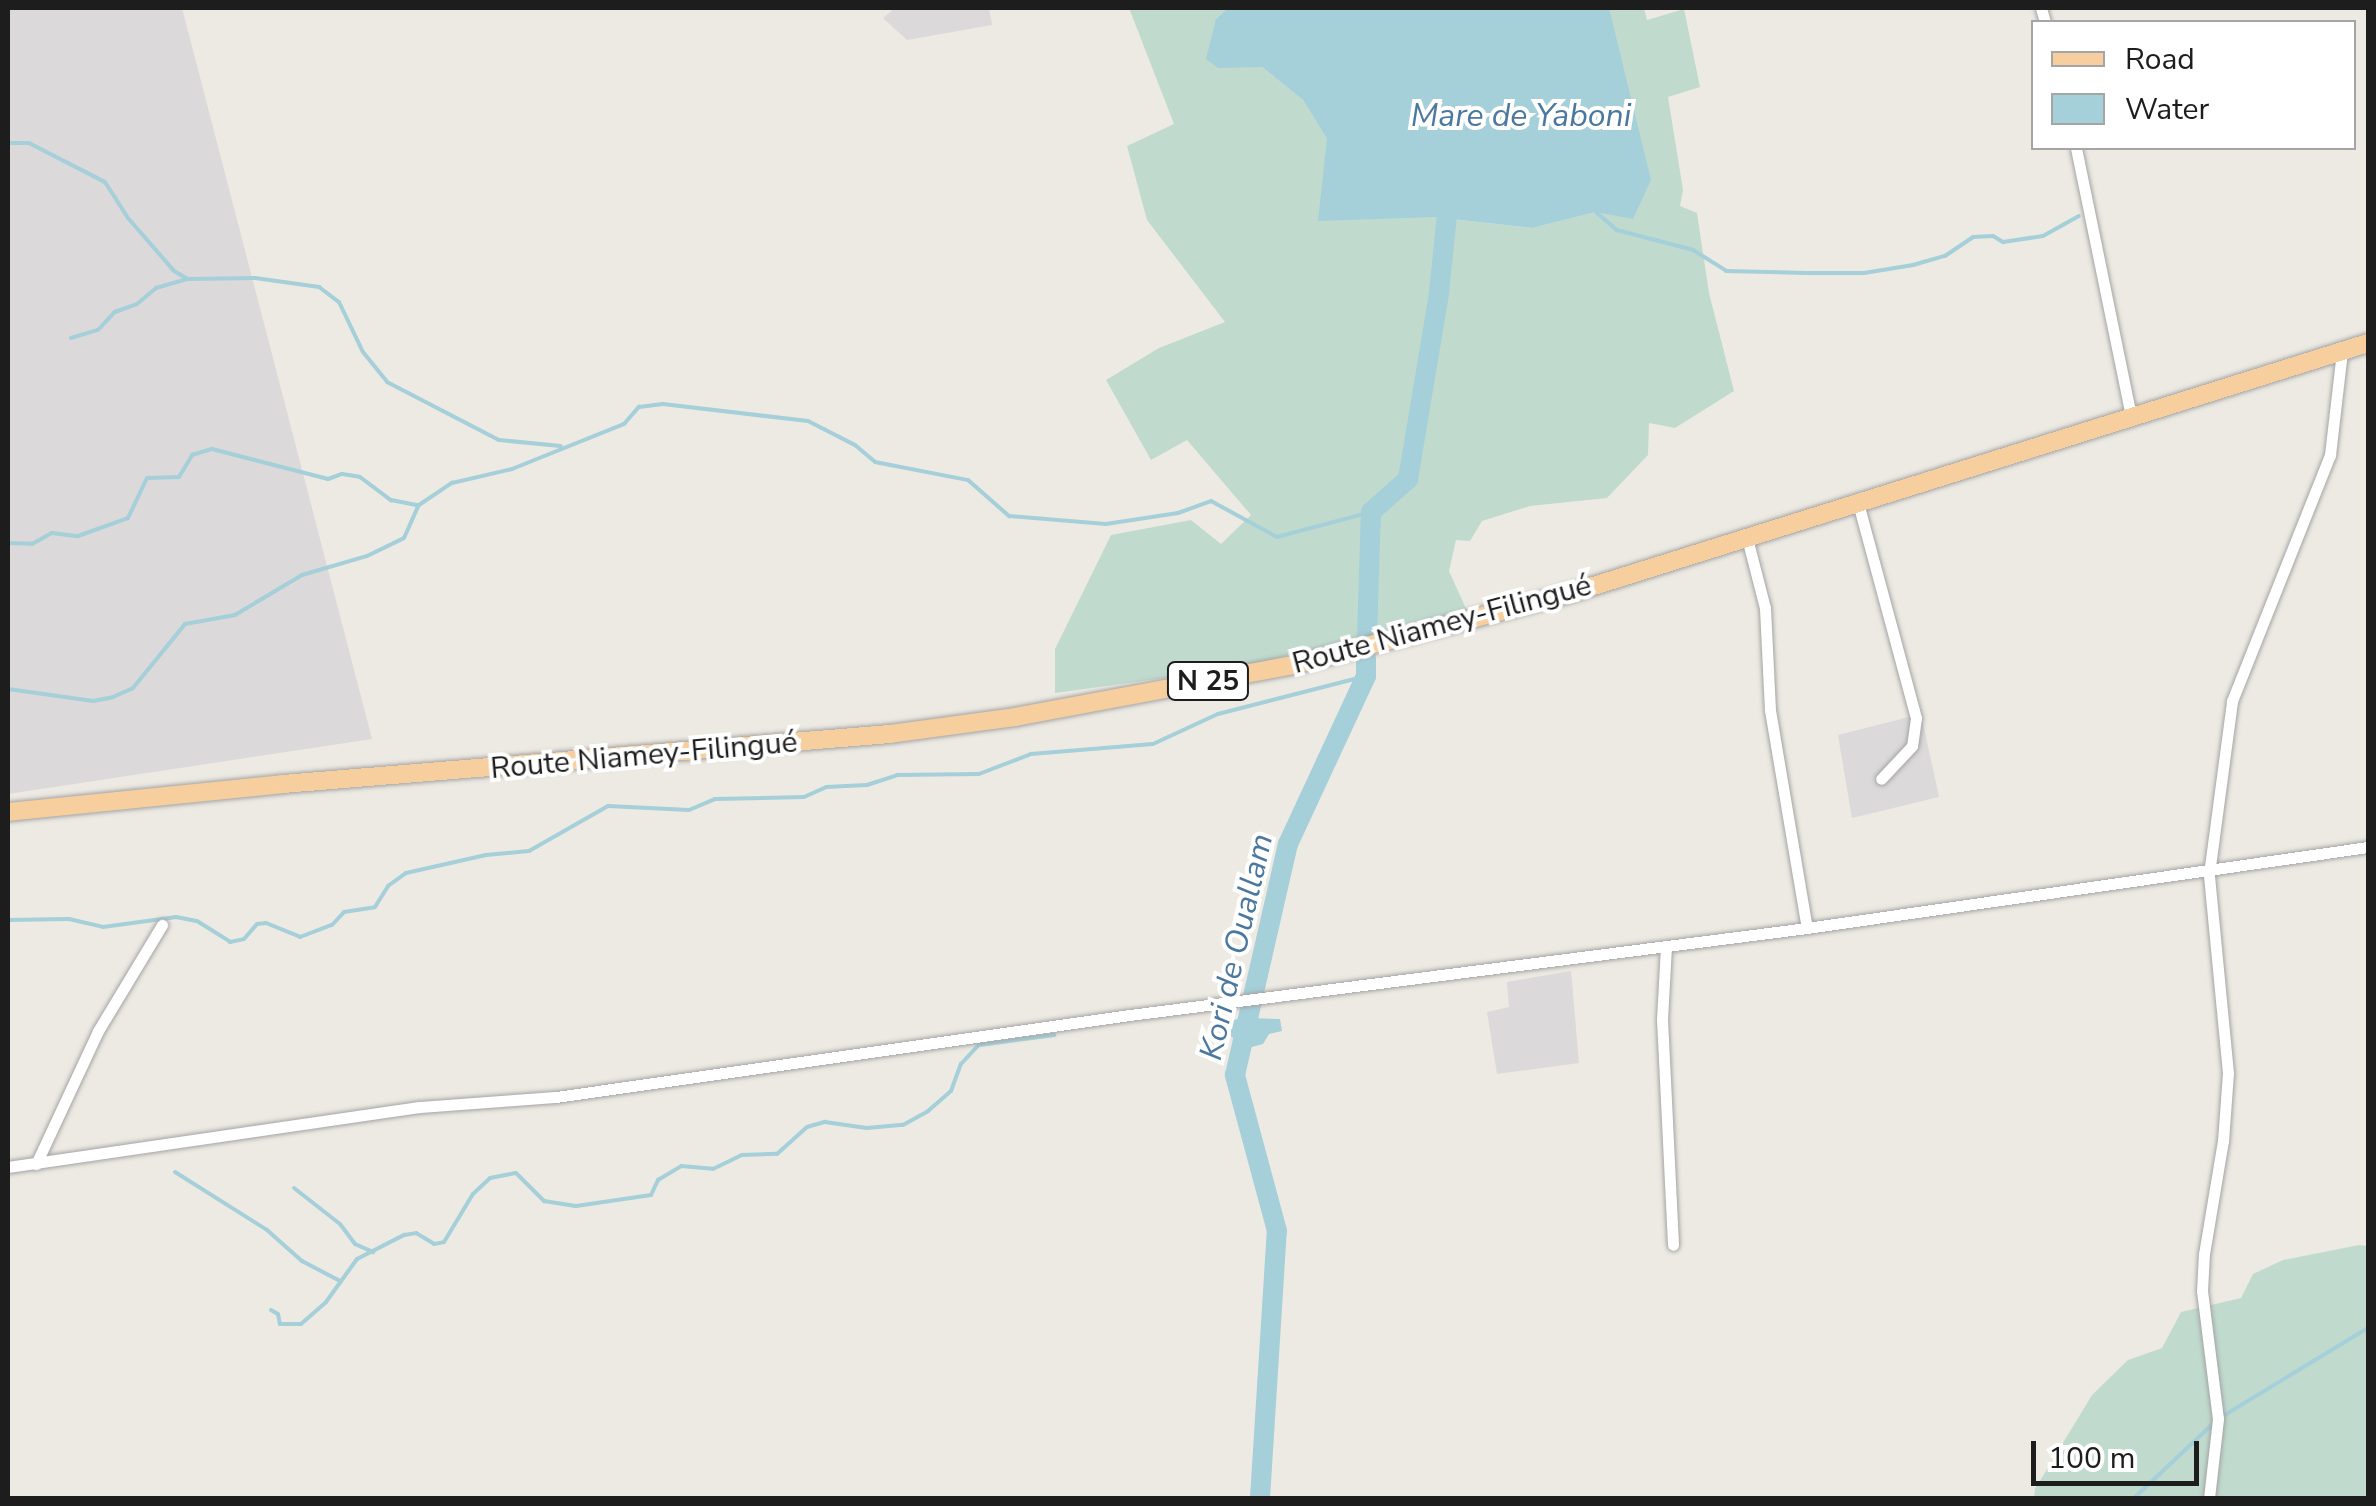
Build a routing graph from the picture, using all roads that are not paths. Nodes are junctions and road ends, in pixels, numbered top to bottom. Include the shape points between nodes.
1 (2076, 150) edge
2 (2368, 343) edge
3 (2342, 352) junction
4 (2131, 417) junction
5 (1858, 503) junction
6 (1747, 538) junction
7 (1881, 779) dead end
8 (8, 812) edge
9 (2368, 847) edge
10 (2208, 874) junction
11 (162, 925) dead end
12 (1807, 928) junction
13 (1666, 946) junction
14 (36, 1164) junction
15 (8, 1167) edge
16 (1673, 1245) dead end
17 (2209, 1498) edge

1 - 4 street
2 - 3 main road, Route Niamey-Filingué / N 25
3 - 4 main road, Route Niamey-Filingué / N 25
3 - 10 street via 2330,455 2232,701
4 - 5 main road, Route Niamey-Filingué / N 25
5 - 6 main road, Route Niamey-Filingué / N 25
5 - 7 street via 1916,718 1912,746
6 - 8 main road, Route Niamey-Filingué / N 25 via 1399,640 1015,717 652,757
6 - 12 street via 1766,608 1770,710
9 - 10 street
10 - 12 street
10 - 17 street via 2228,1073 2202,1290 2218,1419
11 - 14 street via 98,1031
12 - 13 street
13 - 14 street
13 - 16 street via 1662,1019
14 - 15 street

